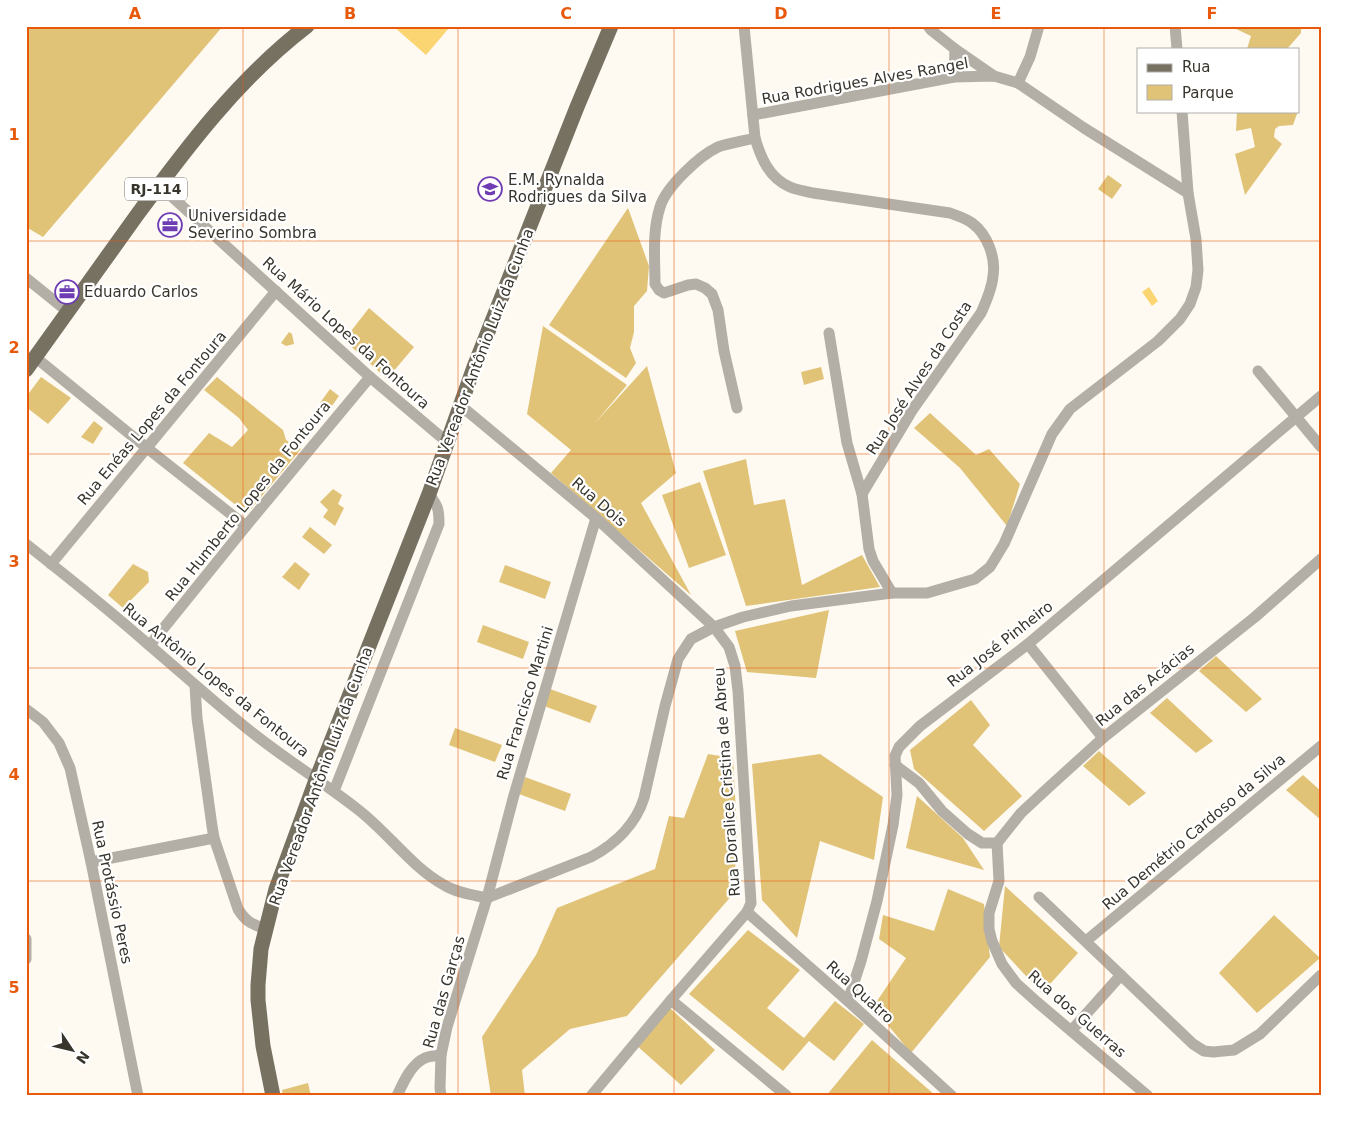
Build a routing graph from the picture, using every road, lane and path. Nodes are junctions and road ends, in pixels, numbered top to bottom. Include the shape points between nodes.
1 (307, 26) edge
2 (611, 26) edge
3 (744, 26) edge
4 (928, 26) edge
5 (1039, 26) edge
6 (1175, 26) edge
7 (1177, 48) edge
8 (955, 49) junction
9 (994, 76) junction
10 (954, 77) junction
11 (1018, 83) junction
12 (1182, 112) edge
13 (753, 115) junction
14 (755, 138) junction
15 (159, 185) junction
16 (1188, 193) junction
17 (26, 278) edge
18 (276, 291) junction
19 (67, 311) junction
20 (829, 333) dead end
21 (35, 357) junction
22 (26, 370) edge
23 (1258, 371) dead end
24 (370, 377) junction
25 (1321, 396) edge
26 (460, 405) junction
27 (737, 408) dead end
28 (1296, 417) junction
29 (447, 442) junction
30 (1321, 446) edge
31 (147, 448) junction
32 (429, 494) junction
33 (862, 494) junction
34 (596, 518) junction
35 (246, 526) junction
36 (26, 544) edge
37 (1321, 559) edge
38 (51, 564) junction
39 (892, 593) junction
40 (714, 627) junction
41 (1028, 644) junction
42 (150, 645) junction
43 (196, 686) junction
44 (26, 709) edge
45 (1103, 738) junction
46 (1321, 746) edge
47 (895, 765) junction
48 (316, 780) junction
49 (334, 791) junction
50 (214, 838) junction
51 (997, 843) junction
52 (92, 862) junction
53 (1039, 897) dead end
54 (487, 898) junction
55 (747, 912) junction
56 (265, 929) junction
57 (26, 939) edge
58 (1086, 941) junction
59 (26, 959) edge
60 (1121, 975) junction
61 (1321, 975) edge
62 (671, 1000) junction
63 (848, 1001) junction
64 (1071, 1031) junction
65 (441, 1055) junction
66 (593, 1095) edge
67 (138, 1096) edge
68 (273, 1096) edge
69 (397, 1096) edge
70 (441, 1096) edge
71 (787, 1096) edge
72 (952, 1096) edge
73 (1148, 1096) edge

1 - 15 main road, RJ-114 via 231,95
2 - 26 main road, Rua Vereador Antônio Luiz da Cunha
3 - 13 street, Rua José Alves da Costa
4 - 8 street
5 - 11 street
6 - 7 street
8 - 9 street
8 - 10 street
9 - 10 street, Rua Rodrigues Alves Rangel
9 - 11 street, Rua Rodrigues Alves Rangel
10 - 13 street, Rua Rodrigues Alves Rangel
11 - 16 street, Rua Rodrigues Alves Rangel
12 - 16 street
13 - 14 street, Rua José Alves da Costa
14 - 27 street via 718,148 684,173 663,200 656,234 656,288 664,293 696,284 714,298
14 - 33 street, Rua José Alves da Costa via 771,173 791,187 950,213 981,232 991,252 993,276 987,302 913,409
15 - 18 street, Rua Mário Lopes da Fontoura
15 - 19 main road, RJ-114
16 - 39 street via 1198,270 1190,304 1180,319 1158,341 1070,408 1052,434 1004,544 990,567 975,579 927,593
17 - 19 street
18 - 24 street, Rua Mário Lopes da Fontoura
18 - 31 street, Rua Enéas Lopes da Fontoura
19 - 21 main road, RJ-114
20 - 33 street, Rua José Alves da Costa via 847,443
21 - 22 main road, RJ-114
21 - 31 street
23 - 28 street
24 - 29 street, Rua Mário Lopes da Fontoura
24 - 35 street, Rua Humberto Lopes da Fontoura
25 - 28 street, Rua José Pinheiro
26 - 29 main road, Rua Vereador Antônio Luiz da Cunha
26 - 34 street, Rua Dois
28 - 30 street
28 - 41 street, Rua José Pinheiro
29 - 32 main road, Rua Vereador Antônio Luiz da Cunha
31 - 35 street
31 - 38 street, Rua Enéas Lopes da Fontoura
32 - 48 main road, Rua Vereador Antônio Luiz da Cunha
32 - 49 street, Rua Vereador Antônio Luiz da Cunha via 437,505 439,524
33 - 39 street, Rua José Alves da Costa via 868,549
34 - 40 street, Rua Dois
34 - 54 street, Rua Francisco Martini
35 - 42 street, Rua Humberto Lopes da Fontoura
36 - 38 street, Rua Antônio Lopes da Fontoura
37 - 45 street, Rua das Acácias
38 - 42 street, Rua Antônio Lopes da Fontoura
39 - 40 street via 791,606
40 - 54 street via 691,639 678,659 644,798 635,819 591,857
40 - 55 street, Rua Doralice Cristina de Abreu via 729,647 736,674 751,895
41 - 45 street
41 - 47 street, Rua José Pinheiro via 910,735 899,747
42 - 43 street, Rua Antônio Lopes da Fontoura
43 - 48 street, Rua Antônio Lopes da Fontoura
43 - 50 street via 197,718
44 - 52 street, Rua Protássio Peres via 43,722 59,743 70,768
45 - 51 street, Rua das Acácias via 1021,813
46 - 58 street, Rua Demétrio Cardoso da Silva
47 - 51 street via 918,783 968,834 982,843
47 - 63 street, Rua José Pinheiro via 897,794 893,825 877,901
48 - 49 street, Rua Antônio Lopes da Fontoura
48 - 56 main road, Rua Vereador Antônio Luiz da Cunha via 276,889
49 - 54 street, Rua Antônio Lopes da Fontoura via 445,886
50 - 52 street
50 - 56 street via 238,909 248,922
51 - 64 street, Rua dos Guerras via 998,881 989,913 994,946 1016,983
52 - 67 street, Rua Protássio Peres
53 - 58 street
54 - 65 street, Rua das Garças
55 - 62 street, Rua Doralice Cristina de Abreu
55 - 63 street, Rua Quatro
56 - 68 main road, Rua Vereador Antônio Luiz da Cunha via 258,971 258,1000
57 - 59 street
58 - 60 street
60 - 61 street via 1193,1044 1213,1052 1234,1050 1260,1034
60 - 64 street
62 - 66 street, Rua Doralice Cristina de Abreu
62 - 71 street
63 - 72 street, Rua Quatro
64 - 73 street, Rua dos Guerras
65 - 69 street via 425,1057 418,1063
65 - 70 street, Rua das Garças

